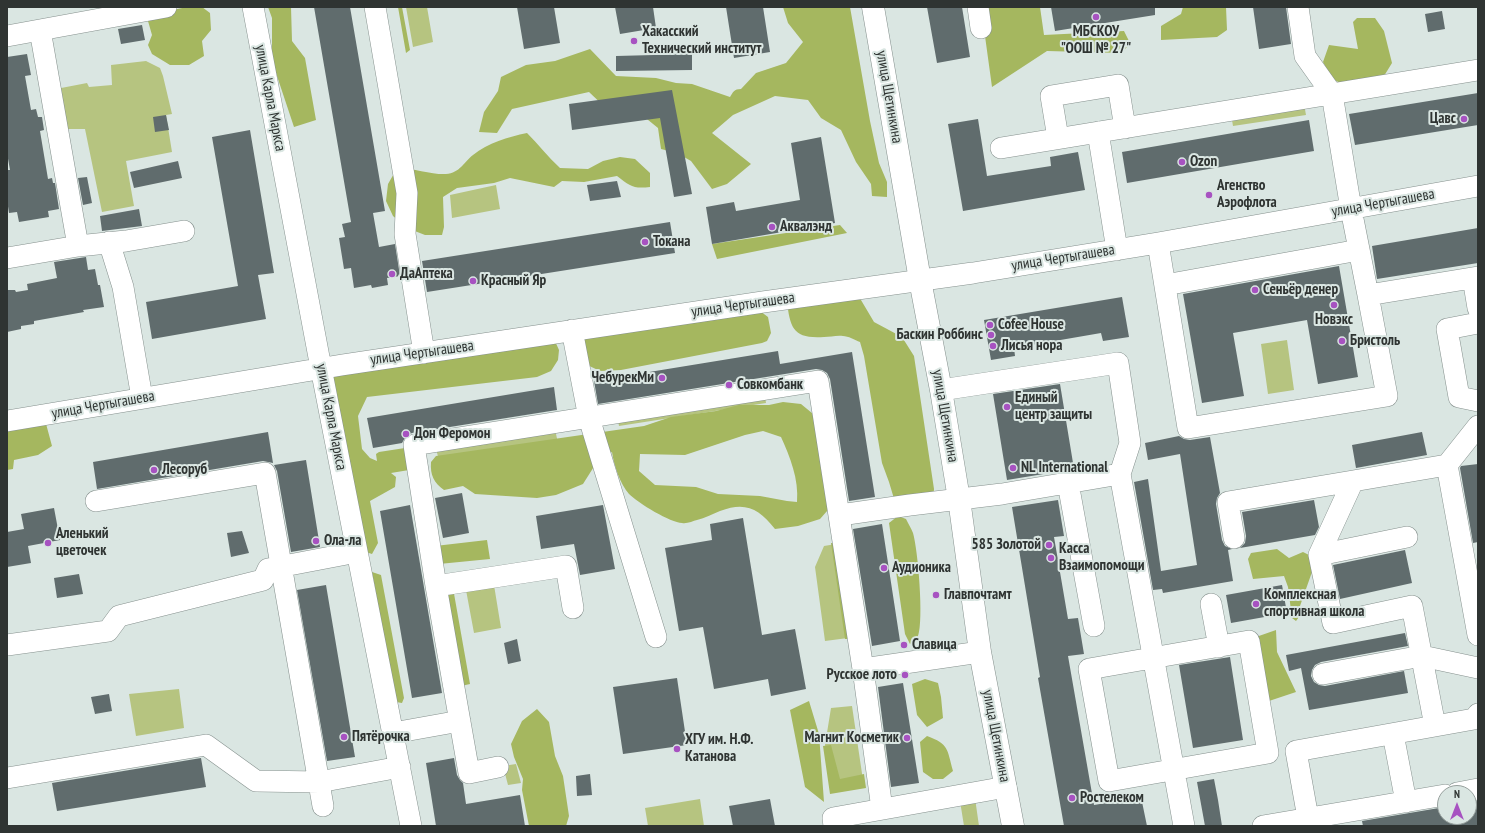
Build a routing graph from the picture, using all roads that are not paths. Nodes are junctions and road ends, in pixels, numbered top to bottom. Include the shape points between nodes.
1 (166, 7) edge
2 (253, 7) edge
3 (375, 7) edge
4 (873, 7) edge
5 (978, 7) edge
6 (1298, 7) edge
7 (981, 28) dead end
8 (40, 30) junction
9 (7, 36) edge
10 (1478, 70) edge
11 (1332, 94) junction
12 (1125, 128) junction
13 (1098, 132) junction
14 (1058, 138) junction
15 (1001, 148) dead end
16 (1478, 186) edge
17 (1351, 208) junction
18 (184, 230) dead end
19 (109, 242) junction
20 (1158, 243) junction
21 (78, 246) junction
22 (1117, 250) junction
23 (1359, 250) junction
24 (7, 258) edge
25 (1475, 278) edge
26 (920, 280) junction
27 (1165, 285) junction
28 (1368, 295) junction
29 (1478, 308) edge
30 (1478, 323) edge
31 (572, 330) junction
32 (424, 352) junction
33 (321, 368) junction
34 (941, 390) junction
35 (142, 398) junction
36 (1478, 401) edge
37 (589, 418) junction
38 (7, 421) edge
39 (1478, 426) edge
40 (1447, 465) junction
41 (1120, 474) junction
42 (1353, 481) junction
43 (1068, 483) junction
44 (959, 499) junction
45 (96, 501) dead end
46 (840, 515) junction
47 (1408, 537) dead end
48 (1234, 538) dead end
49 (357, 552) junction
50 (1319, 555) junction
51 (282, 566) junction
52 (436, 586) junction
53 (1211, 604) dead end
54 (573, 608) dead end
55 (1094, 626) dead end
56 (1478, 634) edge
57 (656, 637) dead end
58 (7, 646) edge
59 (1219, 647) junction
60 (980, 652) junction
61 (1422, 656) junction
62 (1153, 658) junction
63 (1478, 668) edge
64 (863, 669) junction
65 (1324, 674) dead end
66 (1478, 714) edge
67 (460, 721) junction
68 (1435, 726) junction
69 (393, 733) junction
70 (1393, 734) junction
71 (498, 767) dead end
72 (400, 768) junction
73 (1173, 770) junction
74 (7, 778) edge
75 (319, 782) junction
76 (1006, 787) junction
77 (1437, 796) edge
78 (1406, 802) junction
79 (323, 806) dead end
80 (882, 809) junction
81 (1308, 818) junction
82 (412, 826) edge
83 (834, 826) edge
84 (1013, 826) edge
85 (1184, 826) edge
86 (1263, 826) edge

1 - 8 street
2 - 33 street, улица Карла Маркса
3 - 32 street via 407,193 405,234
4 - 26 main road, улица Щетинкина
5 - 7 street
6 - 11 street via 1305,56
8 - 9 street
8 - 21 street
10 - 11 street
11 - 12 street
11 - 17 street
12 - 13 street
12 - 14 street via 1118,85 1051,96
13 - 14 street
13 - 22 street
14 - 15 street
16 - 17 street, улица Чертыгашева
17 - 20 street, улица Чертыгашева
17 - 23 street
18 - 19 street
19 - 21 street
19 - 35 street via 123,287
20 - 22 street, улица Чертыгашева
20 - 27 street
21 - 24 street
22 - 26 street, улица Чертыгашева
23 - 27 street
23 - 28 street
25 - 28 street
25 - 29 street
26 - 31 street, улица Чертыгашева
26 - 34 main road, улица Щетинкина
27 - 28 street via 1188,428 1387,396
30 - 36 street via 1447,329 1459,397
31 - 32 street, улица Чертыгашева
31 - 37 street
32 - 33 street, улица Чертыгашева
33 - 35 street, улица Чертыгашева
33 - 49 street, улица Карла Маркса
34 - 41 street via 1118,363 1130,443
34 - 44 main road, улица Щетинкина
35 - 38 street, улица Чертыгашева
37 - 46 street via 818,381
37 - 52 street via 414,445
37 - 57 street
39 - 40 street
40 - 42 street
40 - 56 street
41 - 43 street
41 - 62 street
42 - 48 street via 1228,502
42 - 50 street
43 - 44 street
43 - 55 street
44 - 46 street
44 - 60 main road, улица Щетинкина
45 - 51 street via 265,473
46 - 64 street
47 - 50 street
49 - 51 street
49 - 69 street, улица Карла Маркса
50 - 61 street via 1333,623 1412,606
51 - 58 street via 268,568 263,580 119,616 108,631
51 - 75 street
52 - 54 street via 566,566
52 - 67 street
53 - 59 street
59 - 62 street
59 - 73 street via 1249,641 1268,753
60 - 64 street
60 - 76 main road, улица Щетинкина
61 - 63 street
61 - 65 street
61 - 68 street
62 - 73 street
62 - 73 street via 1089,669 1090,677 1109,781
64 - 80 street
66 - 68 street via 1474,719
67 - 69 street
67 - 71 street via 469,773
68 - 70 street
69 - 72 street, улица Карла Маркса
70 - 78 street
70 - 81 street via 1296,751
72 - 75 street
72 - 82 street, улица Карла Маркса
73 - 85 street
74 - 75 street via 206,745 256,781
75 - 79 street
76 - 80 street
76 - 84 main road, улица Щетинкина
77 - 78 street
78 - 81 street
80 - 83 street via 832,818
81 - 86 street

